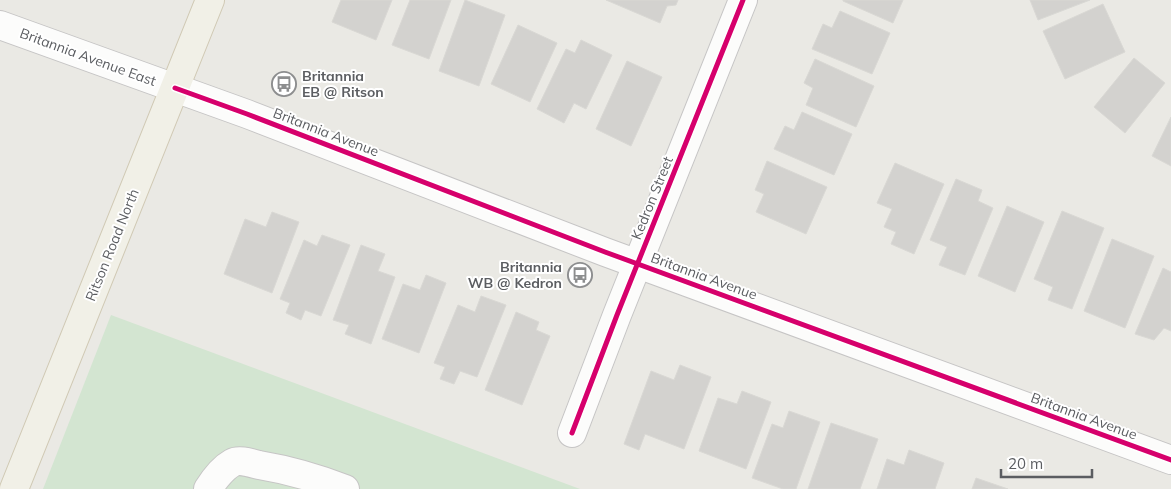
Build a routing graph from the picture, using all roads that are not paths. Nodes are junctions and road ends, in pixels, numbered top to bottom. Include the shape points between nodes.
1 (210, 0) edge
2 (743, 0) edge
3 (0, 25) edge
4 (175, 88) junction
5 (638, 264) junction
6 (572, 433) dead end
7 (1171, 460) edge
8 (14, 489) edge
9 (208, 489) edge
10 (345, 489) edge

1 - 4 main road, Ritson Road North
2 - 5 street, Kedron Street
3 - 4 street, Britannia Avenue East
4 - 5 street, Britannia Avenue
4 - 8 main road, Ritson Road North
5 - 6 street, Kedron Street
5 - 7 street, Britannia Avenue
9 - 10 street via 228,466 241,462 300,473

